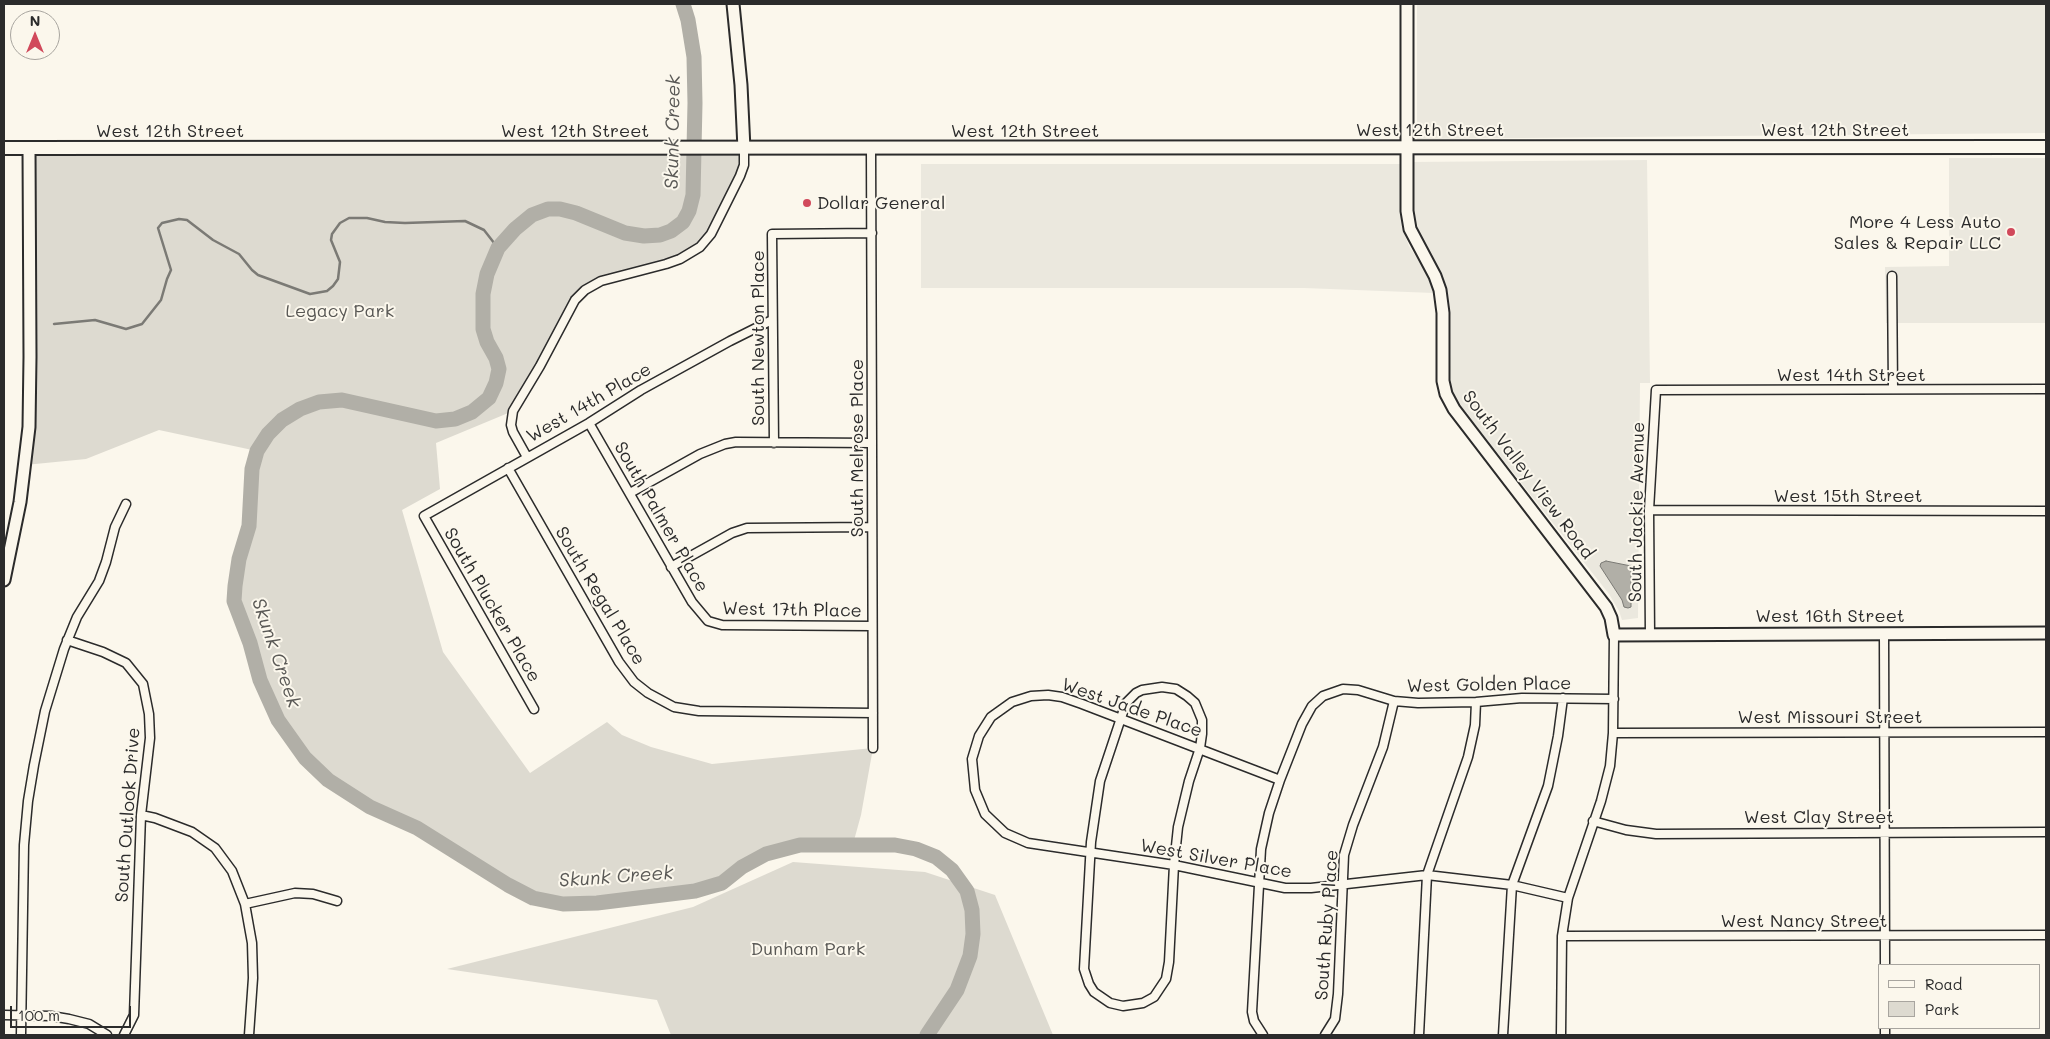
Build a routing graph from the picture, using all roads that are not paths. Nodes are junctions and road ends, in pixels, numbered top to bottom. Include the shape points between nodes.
1 (733, 4) edge
2 (1406, 4) edge
3 (1408, 147) junction
4 (2046, 147) edge
5 (4, 148) edge
6 (29, 148) junction
7 (871, 148) junction
8 (744, 149) junction
9 (872, 233) junction
10 (1892, 276) dead end
11 (772, 320) junction
12 (2046, 389) edge
13 (1656, 390) joint
14 (1893, 390) junction
15 (589, 423) junction
16 (774, 443) junction
17 (872, 443) junction
18 (527, 457) junction
19 (508, 468) junction
20 (630, 493) junction
21 (126, 504) dead end
22 (1649, 510) junction
23 (2046, 511) edge
24 (424, 516) joint
25 (872, 527) junction
26 (672, 566) junction
27 (4, 580) edge
28 (712, 623) joint
29 (872, 626) junction
30 (1884, 633) junction
31 (2046, 633) edge
32 (1614, 635) junction
33 (1650, 635) junction
34 (67, 640) junction
35 (1563, 698) junction
36 (1614, 699) junction
37 (1394, 701) junction
38 (1476, 702) junction
39 (534, 709) dead end
40 (873, 713) junction
41 (1120, 718) junction
42 (1613, 732) junction
43 (1884, 732) junction
44 (2046, 732) edge
45 (873, 748) dead end
46 (1200, 748) junction
47 (972, 759) joint
48 (1280, 780) junction
49 (141, 815) junction
50 (1593, 821) junction
51 (1885, 832) junction
52 (2046, 832) edge
53 (1090, 853) junction
54 (1174, 865) junction
55 (1427, 875) junction
56 (1258, 883) junction
57 (1342, 884) junction
58 (1512, 885) junction
59 (1568, 898) junction
60 (337, 901) dead end
61 (245, 904) junction
62 (1885, 935) junction
63 (2046, 935) edge
64 (1562, 936) junction
65 (1885, 964) edge
66 (4, 1015) edge
67 (21, 1015) junction
68 (20, 1035) edge
69 (107, 1035) edge
70 (124, 1035) edge
71 (249, 1035) edge
72 (1263, 1035) edge
73 (1325, 1035) edge
74 (1419, 1035) edge
75 (1504, 1035) edge
76 (1561, 1035) edge

1 - 8 street
2 - 3 street, South Valley View Road
3 - 4 main road, West 12th Street
3 - 7 main road, West 12th Street
3 - 32 street, South Valley View Road via 1408,218 1410,229 1440,290 1446,394 1454,409 1606,606
5 - 6 main road, West 12th Street
6 - 8 main road, West 12th Street
6 - 27 street via 30,400 25,465
7 - 8 main road, West 12th Street
7 - 9 street, South Melrose Place
8 - 18 street via 740,176 711,234 700,247 666,264 601,281 575,300 513,412 513,432
9 - 11 street, South Newton Place via 772,234
9 - 17 street, South Melrose Place
10 - 14 street
11 - 15 street, West 14th Place via 641,390
11 - 16 street, South Newton Place
12 - 14 street, West 14th Street
13 - 14 street, West 14th Street
13 - 22 street, South Jackie Avenue
15 - 18 street, West 14th Place
15 - 20 street, South Palmer Place
16 - 17 street
16 - 20 street via 736,442 717,446
17 - 25 street, South Melrose Place
18 - 19 street, West 14th Place
19 - 24 street, West 14th Place
19 - 40 street, South Regal Place via 619,662 634,682 648,693 674,707 699,711
20 - 26 street, South Palmer Place
21 - 34 street via 115,527 99,581 84,602
22 - 23 street, West 15th Street
22 - 33 street, South Jackie Avenue
24 - 39 street, South Plucker Place
25 - 26 street via 747,528
25 - 29 street, South Melrose Place
26 - 28 street, South Palmer Place via 692,602
28 - 29 street, West 17th Place
29 - 40 street, South Melrose Place
30 - 31 street, West 16th Street
30 - 33 street, West 16th Street
30 - 43 street
32 - 33 street, West 16th Street
32 - 36 street
34 - 49 street, South Outlook Drive via 126,663 143,684 150,738
34 - 67 street via 45,711 28,801 22,889
35 - 36 street, West Golden Place
35 - 38 street, West Golden Place
35 - 58 street via 1548,786
36 - 42 street
37 - 38 street, West Golden Place
37 - 48 street, West Golden Place via 1358,690 1343,689 1323,696 1312,706 1302,724
37 - 57 street, South Ruby Place via 1382,747 1348,839
38 - 55 street via 1468,758
40 - 45 street, South Melrose Place
41 - 46 street, West Jade Place
41 - 46 street via 1126,703 1136,693 1155,687 1176,689 1198,709 1202,720
41 - 47 street, West Jade Place via 1056,695 1023,698 1012,702 987,722 976,742
41 - 53 street via 1100,781
42 - 43 street, West Missouri Street
42 - 50 street via 1606,782
43 - 44 street, West Missouri Street
43 - 51 street
46 - 48 street, West Jade Place
46 - 54 street via 1182,804
47 - 53 street, West Silver Place via 977,797 985,814 998,828 1028,843
48 - 56 street via 1264,830
49 - 61 street via 178,825 214,848 232,871
49 - 70 street, South Outlook Drive via 134,1016
50 - 51 street, West Clay Street via 1656,834
50 - 59 street
51 - 52 street, West Clay Street
51 - 62 street
53 - 54 street, West Silver Place
53 - 54 street via 1084,969 1094,992 1110,1003 1123,1006 1143,1003 1154,997 1166,979
54 - 56 street, West Silver Place
55 - 57 street, West Silver Place
55 - 58 street, West Silver Place
55 - 74 street
56 - 57 street, West Silver Place via 1298,889
56 - 72 street via 1252,1012
57 - 73 street, South Ruby Place via 1338,994 1335,1019
58 - 59 street, West Silver Place
58 - 75 street
59 - 64 street
60 - 61 street via 295,893
61 - 71 street via 252,943
62 - 63 street, West Nancy Street
62 - 64 street, West Nancy Street
62 - 65 street
64 - 76 street
66 - 67 street
67 - 68 street
67 - 69 street via 69,1018 89,1024

